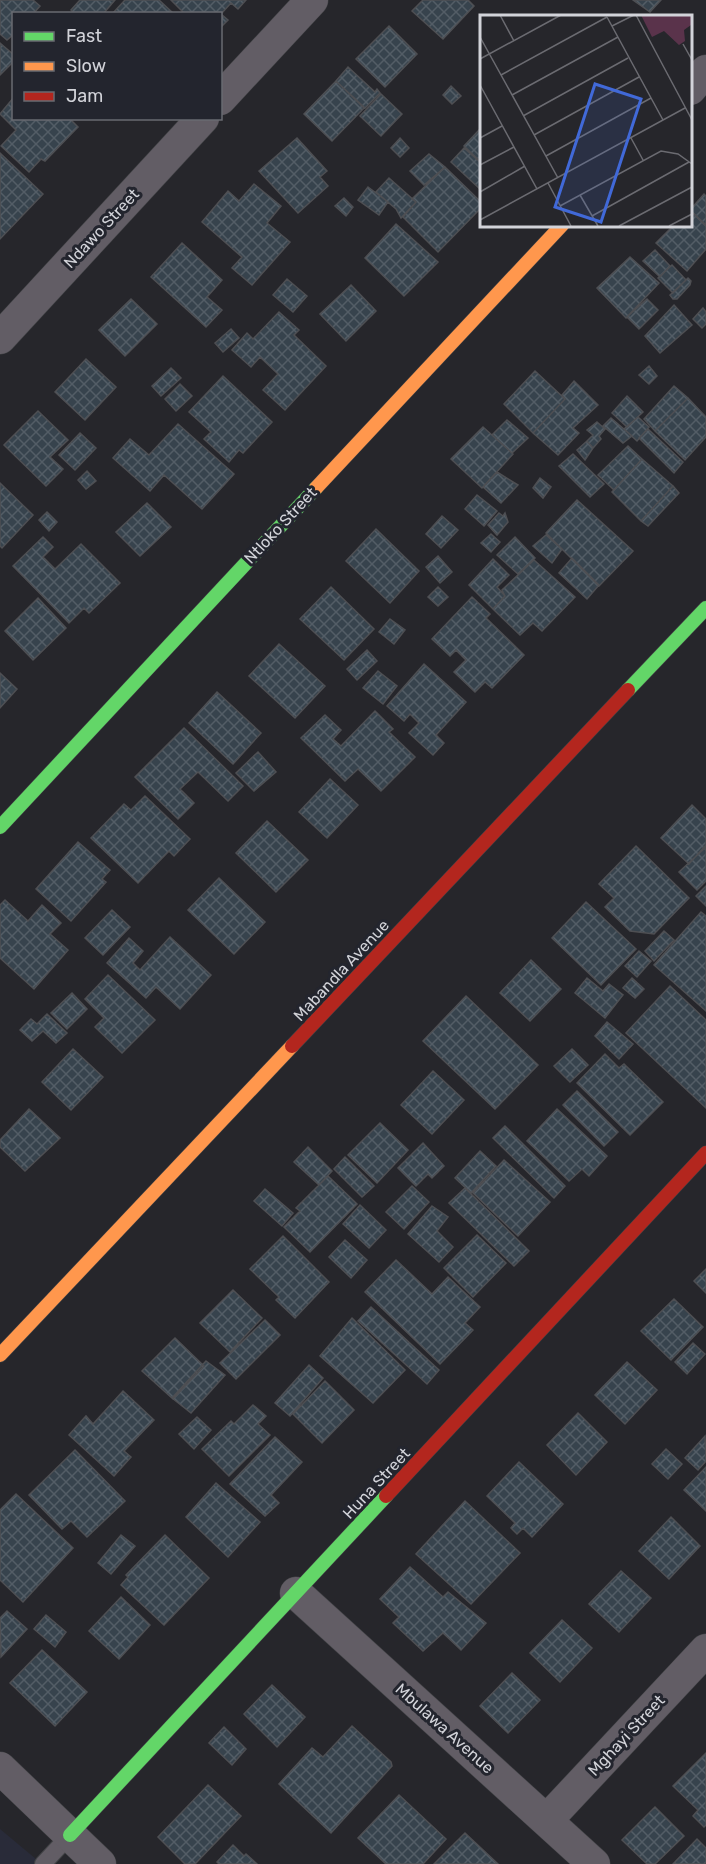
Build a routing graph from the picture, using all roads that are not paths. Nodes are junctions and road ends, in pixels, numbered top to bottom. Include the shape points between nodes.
1 (312, 0) edge
2 (706, 71) edge
3 (691, 88) edge
4 (222, 97) edge
5 (201, 120) edge
6 (561, 226) edge
7 (0, 338) edge
8 (706, 608) edge
9 (0, 827) edge
10 (706, 1153) edge
11 (0, 1355) edge
12 (296, 1593) junction
13 (706, 1650) edge
14 (0, 1768) edge
15 (547, 1820) junction
16 (70, 1835) junction
17 (43, 1864) edge
18 (100, 1864) edge
19 (594, 1864) edge

1 - 4 street
2 - 3 street
5 - 7 street, Ndawo Street
6 - 9 street, Ntloko Street
8 - 11 street, Mabandla Avenue
10 - 12 street, Huna Street
12 - 15 street, Mbulawa Avenue
12 - 16 street, Huna Street
13 - 15 street, Mghayi Street
14 - 16 street
15 - 19 street, Mbulawa Avenue
16 - 17 lane
16 - 18 street

